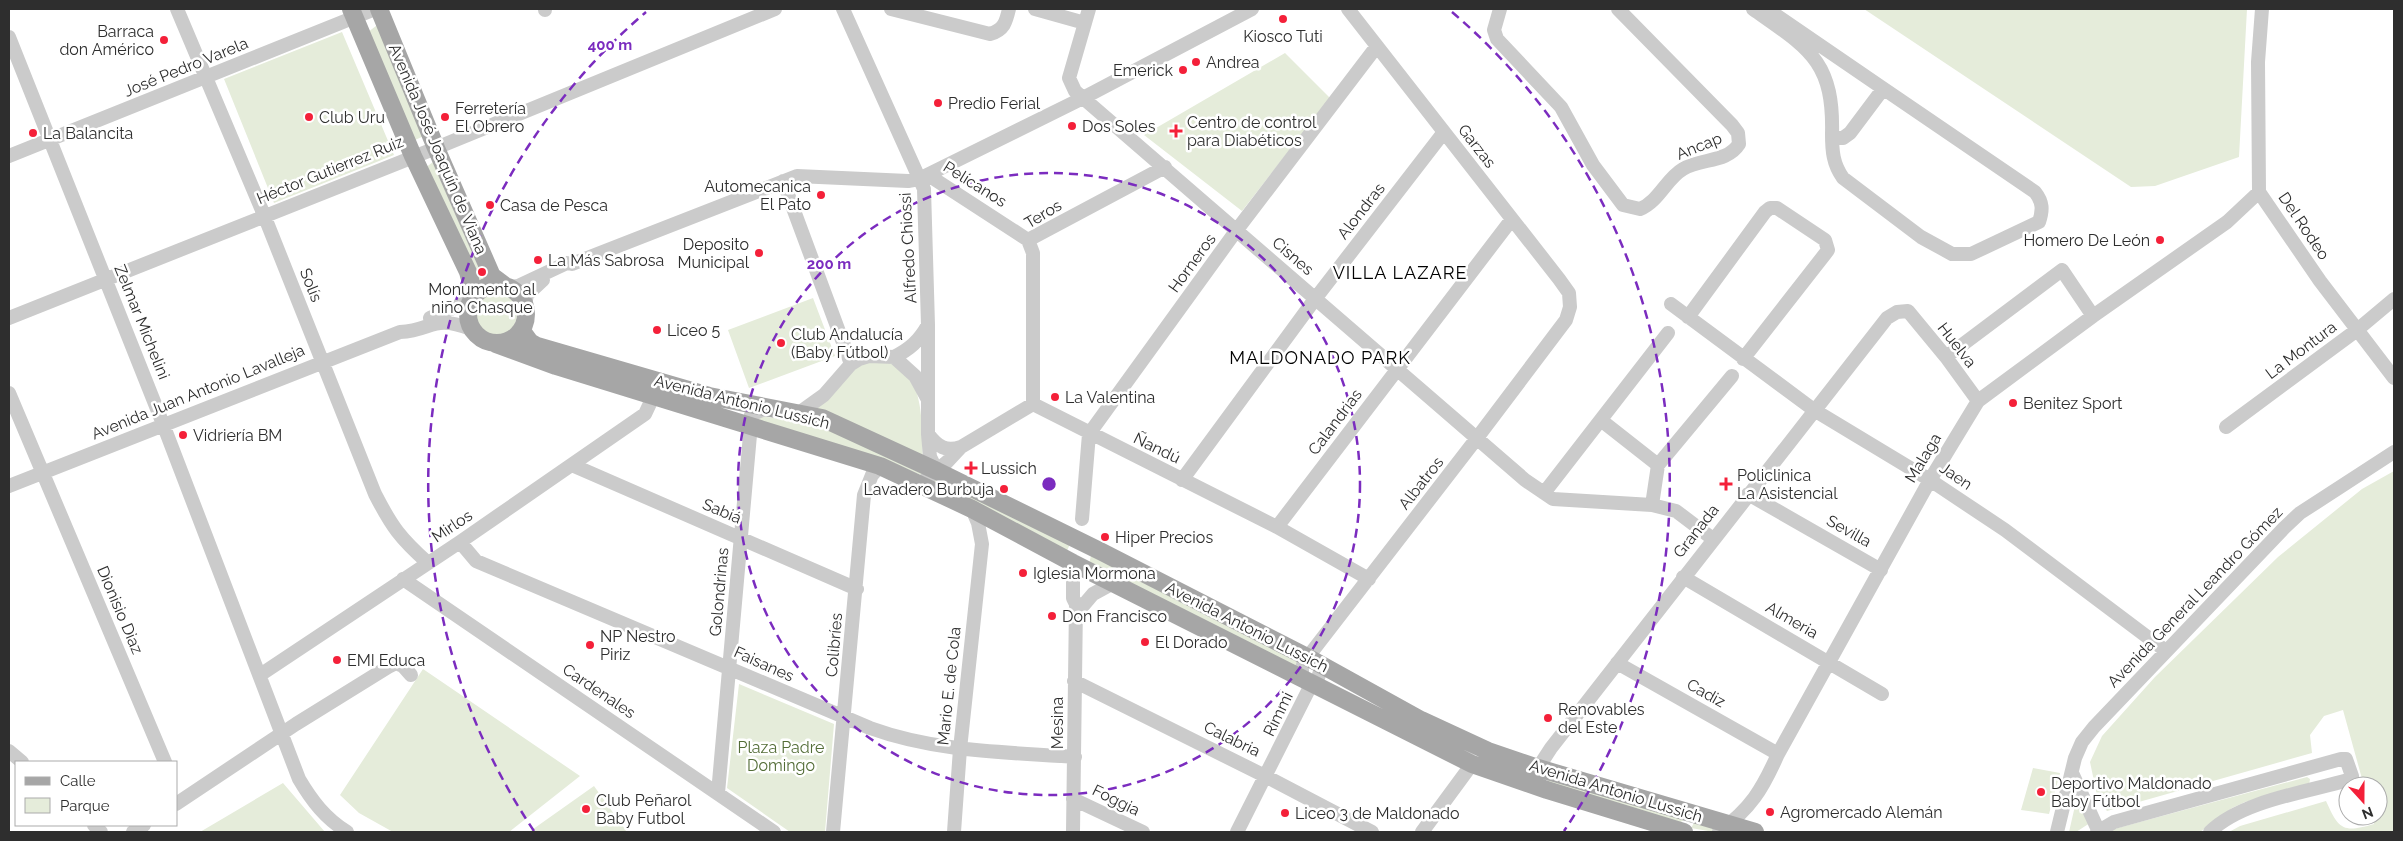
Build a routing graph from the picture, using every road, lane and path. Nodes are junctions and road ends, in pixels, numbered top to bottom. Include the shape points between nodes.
1 (176, 9) edge
2 (375, 9) edge
3 (379, 9) edge
4 (775, 9) edge
5 (843, 9) edge
6 (891, 9) edge
7 (1009, 9) edge
8 (1034, 9) edge
9 (1089, 9) edge
10 (1252, 9) edge
11 (1348, 9) edge
12 (1500, 9) edge
13 (1618, 9) edge
14 (1753, 9) edge
15 (1767, 9) edge
16 (2262, 9) edge
17 (353, 13) edge
18 (922, 13) edge
19 (1085, 23) junction
20 (9, 37) edge
21 (1377, 46) junction
22 (1837, 57) junction
23 (1823, 72) junction
24 (206, 78) junction
25 (1881, 87) junction
26 (1083, 98) junction
27 (1444, 132) junction
28 (1832, 134) junction
29 (50, 140) junction
30 (436, 148) junction
31 (9, 156) edge
32 (413, 156) junction
33 (1165, 167) junction
34 (924, 177) junction
35 (783, 180) junction
36 (2260, 192) junction
37 (264, 215) junction
38 (1512, 219) junction
39 (1236, 231) junction
40 (1028, 240) junction
41 (572, 264) junction
42 (106, 279) junction
43 (507, 286) junction
44 (1316, 299) junction
45 (2394, 299) edge
46 (471, 300) junction
47 (525, 304) junction
48 (1671, 304) dead end
49 (1570, 308) joint
50 (1908, 312) joint
51 (2093, 316) junction
52 (1688, 317) junction
53 (9, 318) edge
54 (928, 325) junction
55 (471, 329) junction
56 (522, 330) junction
57 (2357, 330) junction
58 (400, 332) junction
59 (1668, 333) dead end
60 (496, 344) junction
61 (894, 357) junction
62 (1946, 357) junction
63 (1743, 359) junction
64 (323, 361) junction
65 (851, 364) junction
66 (1397, 369) junction
67 (1732, 376) dead end
68 (2394, 378) edge
69 (9, 393) edge
70 (653, 397) junction
71 (928, 400) junction
72 (1978, 401) junction
73 (1033, 404) junction
74 (772, 409) junction
75 (1814, 410) junction
76 (799, 413) junction
77 (1602, 421) junction
78 (164, 424) junction
79 (749, 424) junction
80 (2226, 427) dead end
81 (928, 434) junction
82 (1089, 434) junction
83 (1477, 438) junction
84 (961, 447) junction
85 (2394, 452) edge
86 (572, 465) junction
87 (1658, 465) junction
88 (880, 466) junction
89 (937, 471) junction
90 (43, 472) junction
91 (1182, 480) junction
92 (1930, 480) junction
93 (919, 484) junction
94 (9, 486) edge
95 (1544, 494) junction
96 (1748, 494) junction
97 (1652, 505) junction
98 (972, 509) junction
99 (1082, 519) dead end
100 (1278, 527) junction
101 (1007, 528) junction
102 (741, 538) junction
103 (1713, 539) junction
104 (460, 542) junction
105 (982, 544) junction
106 (1086, 545) junction
107 (428, 563) junction
108 (1078, 565) junction
109 (1881, 570) junction
110 (1683, 577) junction
111 (403, 579) junction
112 (1369, 579) junction
113 (1116, 582) junction
114 (857, 589) junction
115 (1076, 609) junction
116 (2166, 652) junction
117 (1315, 661) junction
118 (1829, 662) junction
119 (1617, 663) junction
120 (729, 668) junction
121 (260, 675) junction
122 (411, 675) dead end
123 (1074, 681) junction
124 (1307, 681) junction
125 (1882, 694) dead end
126 (845, 719) junction
127 (281, 734) junction
128 (960, 749) junction
129 (9, 751) edge
130 (1778, 754) junction
131 (1075, 757) junction
132 (21, 761) edge
133 (165, 761) edge
134 (1472, 764) junction
135 (1538, 768) junction
136 (2072, 773) junction
137 (1267, 776) junction
138 (1547, 790) junction
139 (718, 793) junction
140 (178, 798) edge
141 (1074, 799) junction
142 (1704, 817) junction
143 (1724, 828) edge
144 (347, 832) edge
145 (772, 832) edge
146 (834, 832) edge
147 (954, 832) edge
148 (1074, 832) edge
149 (1143, 832) edge
150 (1237, 832) edge
151 (1372, 832) edge
152 (1422, 832) edge
153 (1681, 832) edge
154 (1755, 832) edge
155 (2057, 832) edge
156 (2098, 832) edge
157 (2210, 832) edge

1 - 24 street, Solís
2 - 17 street, José Pedro Varela
3 - 30 main road, Avenida José Joaquín de Viana
4 - 30 street, Héctor Gutierrez Ruiz
5 - 34 street, Alfredo Chiossi
6 - 18 street
7 - 18 street via 999,32 990,34
8 - 19 street
9 - 19 street
10 - 26 street
11 - 21 street, Garzas
12 - 13 street, Ancap via 1494,30 1496,39 1561,107 1593,165 1623,205 1640,209 1652,201 1673,176 1699,162 1730,154 1739,144 1739,139 1732,125
14 - 23 street via 1799,40
15 - 22 street
16 - 36 street, Del Rodeo via 2258,62
17 - 24 street, José Pedro Varela
17 - 32 main road, Avenida José Joaquín de Viana
19 - 26 street, Cisnes via 1069,78 1075,91
20 - 29 street, Zelmar Michelini
21 - 27 street, Garzas
21 - 39 street, Horneros
22 - 23 street via 1837,68
22 - 25 street
23 - 28 street via 1832,113
24 - 29 street, José Pedro Varela
24 - 37 street, Solís
25 - 28 street via 1880,93 1850,133 1843,138
25 - 28 street via 2035,192 2041,200 2039,222 1971,254 1952,254 1921,237 1844,178 1836,168 1832,154
26 - 33 street, Cisnes
26 - 34 street
27 - 38 street, Garzas
27 - 44 street, Alondras
29 - 31 street, José Pedro Varela
29 - 42 street, Zelmar Michelini
30 - 32 street, Héctor Gutierrez Ruiz
30 - 43 main road, Avenida José Joaquín de Viana via 492,276
32 - 37 street, Héctor Gutierrez Ruiz
32 - 46 main road, Avenida José Joaquín de Viana via 468,272
33 - 39 street, Cisnes
33 - 40 street, Teros
34 - 35 street via 908,181 797,176
34 - 40 street, Pelícanos
34 - 54 street, Alfredo Chiossi
35 - 41 street
35 - 65 street
36 - 51 street, Malaga via 2227,222
36 - 57 street, Del Rodeo
37 - 42 street, Héctor Gutierrez Ruiz
37 - 64 street, Solís
38 - 49 street, Garzas via 1569,293
38 - 66 street, Calandrias
39 - 44 street, Cisnes
39 - 82 street, Horneros
40 - 73 street, Teros via 1033,253
41 - 43 street via 566,263 526,283
41 - 47 street via 533,288
42 - 53 street, Héctor Gutierrez Ruiz
42 - 78 street, Zelmar Michelini
43 - 46 main road via 489,286
43 - 47 main road via 522,297
44 - 66 street, Cisnes
44 - 91 street, Alondras
45 - 57 street, La Montura
46 - 55 main road via 468,312
46 - 58 street, Avenida Juan Antonio Lavalleja
47 - 56 main road via 526,322
48 - 52 street, Jaen
49 - 83 street, Albatros via 1566,320
50 - 62 street, Huelva
50 - 75 street, Granada via 1897,312 1887,318
51 - 62 street via 2062,270
51 - 72 street, Malaga
52 - 63 street, Jaen
52 - 63 street via 1770,208 1777,208 1825,240 1828,250
54 - 61 street via 920,339
54 - 71 street, Alfredo Chiossi
55 - 58 street, Avenida Juan Antonio Lavalleja via 447,321
55 - 60 main road via 486,342
56 - 60 main road via 506,343
56 - 74 main road, Avenida Antonio Lussich via 537,346 709,396
57 - 68 street, Del Rodeo
57 - 80 street, La Montura
58 - 64 street, Avenida Juan Antonio Lavalleja
59 - 77 street
60 - 70 main road, Avenida Antonio Lussich
61 - 65 street via 868,356
61 - 71 street via 915,376
62 - 72 street, Huelva
63 - 75 street, Jaen
64 - 78 street, Avenida Juan Antonio Lavalleja
64 - 107 street, Solís via 375,494 390,523
65 - 76 street via 824,395
66 - 83 street, Cisnes
66 - 100 street, Calandrias
67 - 87 street
69 - 90 street, Dionisio Diaz
70 - 79 main road, Avenida Antonio Lussich
70 - 86 street, Mirlos via 645,414
71 - 81 street, Alfredo Chiossi
72 - 92 street, Malaga
73 - 82 street, Ñandú
73 - 84 street
74 - 76 main road, Avenida Antonio Lussich
74 - 79 street via 751,415
75 - 92 street, Jaen
75 - 96 street, Granada
76 - 89 main road, Avenida Antonio Lussich via 822,418
77 - 87 street
77 - 95 street
78 - 90 street, Avenida Juan Antonio Lavalleja
78 - 121 street, Zelmar Michelini
79 - 88 main road, Avenida Antonio Lussich
79 - 102 street, Golondrinas
81 - 84 street via 944,449
81 - 89 street, Alfredo Chiossi via 930,457
82 - 91 street, Ñandú
82 - 99 street
83 - 95 street, Cisnes
83 - 112 street, Albatros
84 - 89 street
85 - 116 street, Avenida General Leandro Gómez via 2300,513
86 - 102 street, Sabiá
86 - 104 street, Mirlos
87 - 97 street
88 - 93 main road, Avenida Antonio Lussich
88 - 114 street, Colibríes via 872,475 864,495
89 - 93 street
89 - 106 main road, Avenida Antonio Lussich
90 - 94 street, Avenida Juan Antonio Lavalleja
90 - 133 street, Dionisio Diaz
91 - 100 street, Ñandú
92 - 109 street, Malaga
92 - 116 street, Jaen via 2004,530
93 - 98 main road, Avenida Antonio Lussich
95 - 97 street via 1552,499
96 - 103 street, Granada
96 - 109 street, Sevilla
97 - 103 street via 1676,511
98 - 101 main road, Avenida Antonio Lussich
98 - 105 street, Mario E. de Cola
100 - 112 street, Ñandú
101 - 105 street via 992,533
101 - 108 main road, Avenida Antonio Lussich
102 - 114 street, Sabiá
102 - 120 street, Golondrinas
103 - 110 street, Granada
104 - 107 street, Mirlos
104 - 120 street, Faisanes via 476,561
105 - 128 street, Mario E. de Cola
106 - 108 street, Mesina via 1086,558
106 - 117 main road, Avenida Antonio Lussich
107 - 111 street, Mirlos
108 - 113 main road, Avenida Antonio Lussich
108 - 115 street, Mesina via 1073,598
109 - 118 street, Malaga
110 - 118 street, Almeria
110 - 119 street, Granada
111 - 121 street, Mirlos
111 - 139 street, Cardenales
112 - 117 street, Albatros
113 - 115 street via 1093,594
113 - 124 main road, Avenida Antonio Lussich
114 - 126 street, Colibríes
115 - 123 street, Mesina
116 - 136 street, Avenida General Leandro Gómez via 2082,742
117 - 124 street, Albatros via 1302,668
117 - 135 main road, Avenida Antonio Lussich via 1421,720
118 - 125 street, Almeria
118 - 130 street, Malaga
119 - 130 street, Cadiz
119 - 135 street, Granada
120 - 126 street, Faisanes
120 - 139 street, Golondrinas
121 - 127 street, Zelmar Michelini
122 - 127 street via 403,666 388,667
123 - 131 street, Mesina
123 - 137 street, Calabria
124 - 134 main road, Avenida Antonio Lussich
124 - 137 street, Rimmi
126 - 128 street, Faisanes via 911,742
126 - 146 street, Colibríes
127 - 140 street
127 - 144 street, Zelmar Michelini via 299,780 314,804
128 - 131 street, Faisanes
128 - 147 street, Mario E. de Cola
129 - 132 street
130 - 143 street, Malaga via 1763,788
131 - 141 street, Mesina
134 - 138 main road, Avenida Antonio Lussich
134 - 152 street
135 - 138 street
135 - 142 main road, Avenida Antonio Lussich
136 - 155 street, Avenida General Leandro Gómez
136 - 156 street
137 - 150 street, Rimmi
137 - 151 street, Calabria
138 - 153 main road, Avenida Antonio Lussich
139 - 145 street, Cardenales
141 - 148 street, Mesina
141 - 149 street, Foggia
142 - 143 main road, Avenida Antonio Lussich
142 - 153 street via 1687,824
143 - 154 main road, Avenida Antonio Lussich
156 - 157 street via 2114,822 2346,759 2352,776 2348,780 2258,805 2236,814

